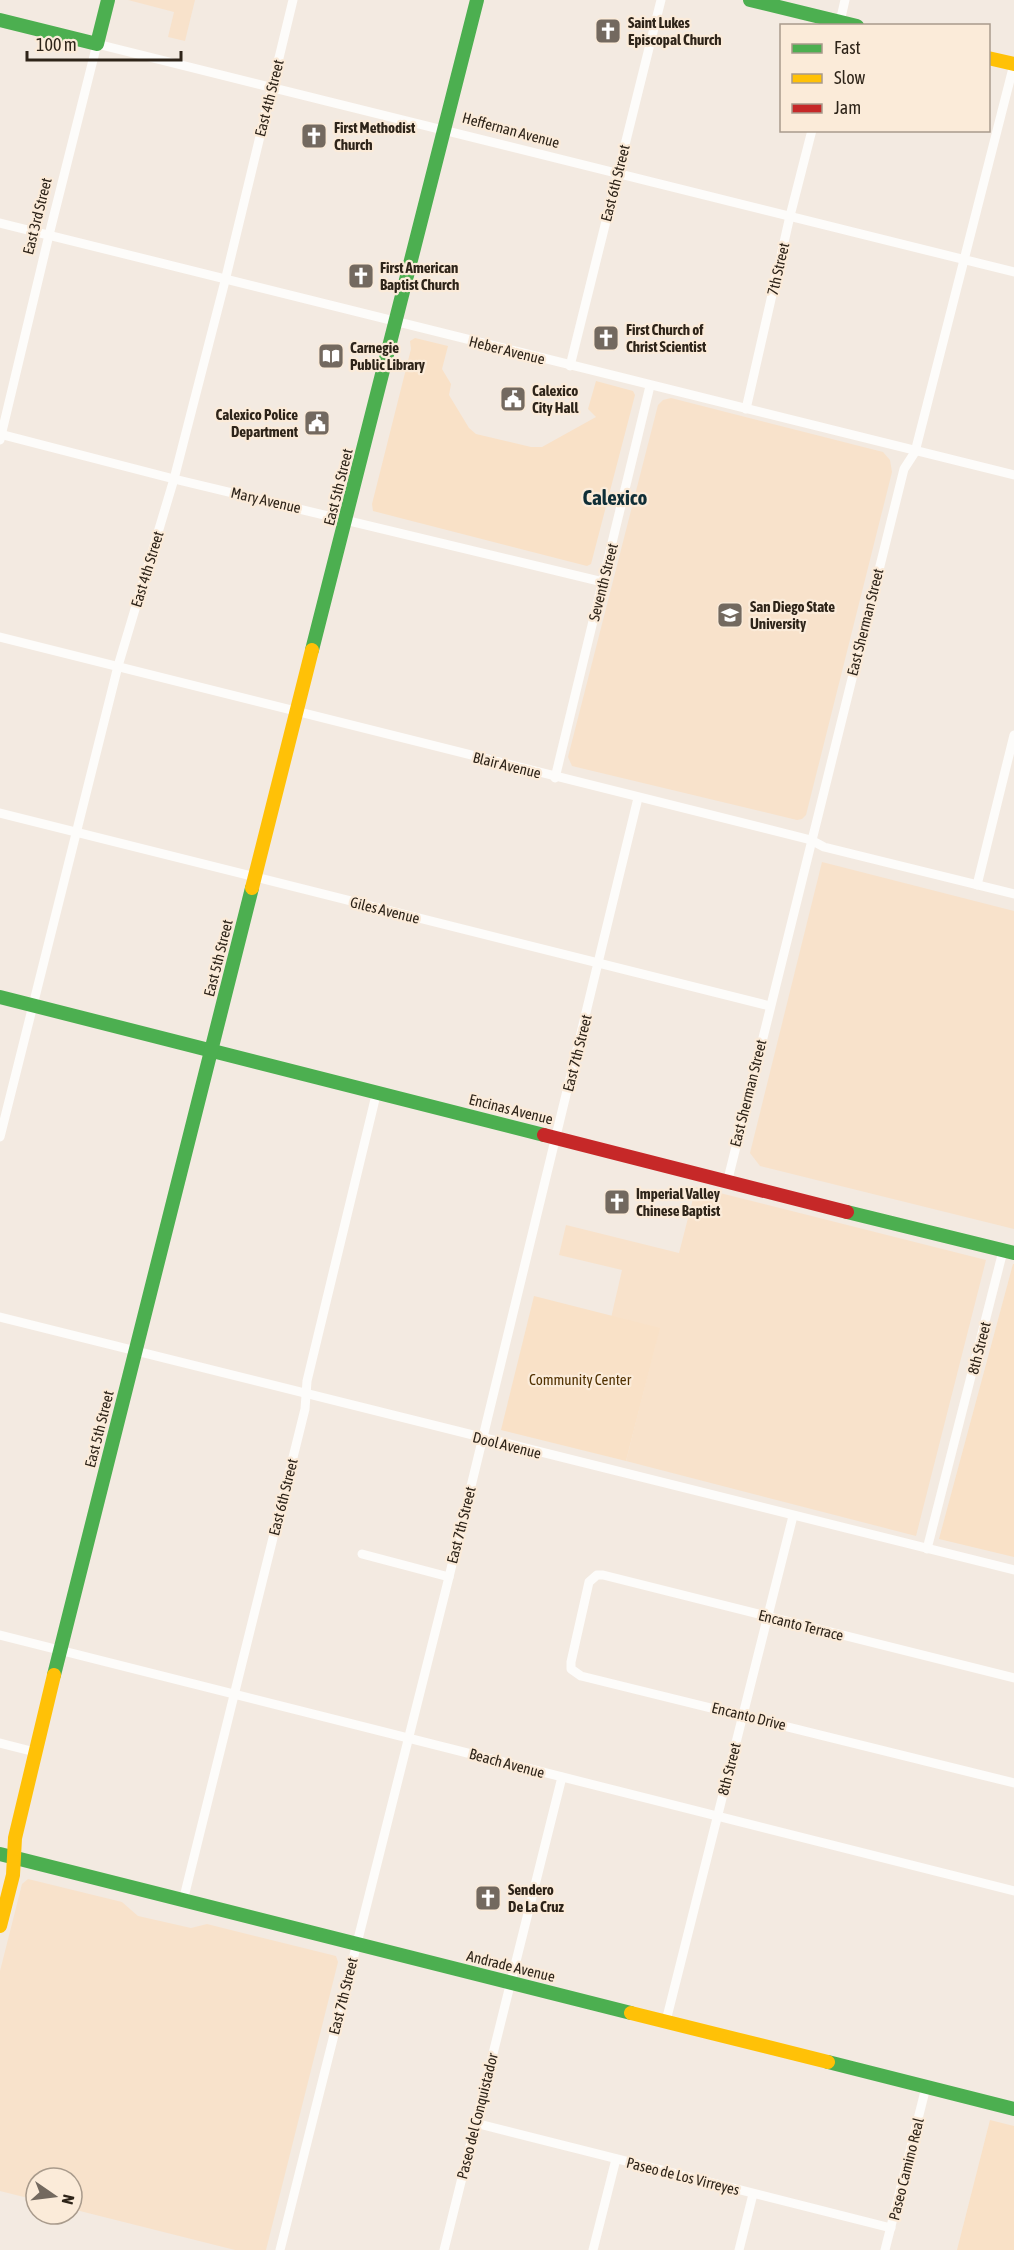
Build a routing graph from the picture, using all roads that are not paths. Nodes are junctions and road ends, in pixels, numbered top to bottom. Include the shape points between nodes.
1 (108, 0) edge
2 (294, 0) edge
3 (477, 0) edge
4 (661, 0) edge
5 (750, 0) edge
6 (845, 0) edge
7 (0, 20) edge
8 (840, 23) edge
9 (98, 44) junction
10 (990, 58) edge
11 (1014, 64) edge
12 (271, 88) junction
13 (444, 130) junction
14 (811, 132) edge
15 (618, 175) junction
16 (790, 216) junction
17 (0, 223) edge
18 (49, 235) junction
19 (964, 260) junction
20 (1014, 272) edge
21 (225, 281) junction
22 (396, 323) junction
23 (570, 366) junction
24 (650, 386) junction
25 (746, 409) junction
26 (0, 436) edge
27 (915, 452) junction
28 (1014, 476) edge
29 (174, 478) junction
30 (346, 519) junction
31 (603, 582) junction
32 (0, 637) edge
33 (118, 666) junction
34 (296, 711) junction
35 (1014, 735) edge
36 (555, 778) junction
37 (638, 798) junction
38 (0, 813) edge
39 (76, 832) junction
40 (811, 840) junction
41 (255, 878) junction
42 (977, 885) junction
43 (1014, 894) edge
44 (598, 964) junction
45 (0, 997) edge
46 (32, 1005) junction
47 (770, 1006) junction
48 (211, 1051) junction
49 (377, 1091) junction
50 (0, 1137) edge
51 (556, 1138) junction
52 (727, 1183) junction
53 (1009, 1252) edge
54 (0, 1317) edge
55 (136, 1351) junction
56 (306, 1394) junction
57 (482, 1438) junction
58 (793, 1516) junction
59 (927, 1549) junction
60 (362, 1554) dead end
61 (1014, 1570) edge
62 (448, 1577) junction
63 (590, 1582) joint
64 (767, 1616) junction
65 (0, 1635) edge
66 (60, 1651) junction
67 (1014, 1678) edge
68 (235, 1694) junction
69 (743, 1715) junction
70 (408, 1737) junction
71 (0, 1743) edge
72 (35, 1752) junction
73 (562, 1777) junction
74 (1014, 1783) edge
75 (717, 1816) junction
76 (0, 1854) edge
77 (14, 1858) junction
78 (1014, 1891) edge
79 (183, 1901) junction
80 (0, 1926) edge
81 (356, 1943) junction
82 (511, 1983) junction
83 (666, 2021) junction
84 (926, 2087) junction
85 (1014, 2109) edge
86 (475, 2123) junction
87 (616, 2159) junction
88 (753, 2194) junction
89 (891, 2228) junction
90 (280, 2250) edge
91 (444, 2250) edge
92 (593, 2250) edge
93 (739, 2250) edge
94 (885, 2250) edge

1 - 9 street, East 3rd Street
2 - 12 street, East 4th Street
3 - 13 street, East 5th Street
4 - 15 street, East 6th Street
5 - 8 street
6 - 8 street
7 - 9 street, Heffernan Avenue
9 - 12 street, Heffernan Avenue
9 - 18 street, East 3rd Street
10 - 11 street
11 - 19 street, East Sherman Street
12 - 13 street, Heffernan Avenue
12 - 21 street, East 4th Street
13 - 15 street, Heffernan Avenue
13 - 22 street, East 5th Street
14 - 16 street, 7th Street
15 - 16 street, Heffernan Avenue
15 - 23 street, East 6th Street
16 - 19 street, Heffernan Avenue
16 - 25 street, 7th Street
17 - 18 street, Heber Avenue
18 - 21 street, Heber Avenue
18 - 26 street, East 3rd Street
19 - 20 street, Heffernan Avenue
19 - 27 street, East Sherman Street
21 - 22 street, Heber Avenue
21 - 29 street, East 4th Street
22 - 23 street, Heber Avenue
22 - 30 street, East 5th Street
23 - 24 street, Heber Avenue
24 - 25 street, Heber Avenue
24 - 31 street, Seventh Street
25 - 27 street, Heber Avenue
26 - 29 street, Mary Avenue
27 - 28 street, Heber Avenue
27 - 40 street, East Sherman Street via 904,469
29 - 30 street, Mary Avenue
29 - 33 street, East 4th Street
30 - 31 street, Mary Avenue
30 - 34 street, East 5th Street
31 - 36 street, Seventh Street
32 - 33 street, Blair Avenue
33 - 34 street, Blair Avenue
33 - 39 street, East 4th Street
34 - 36 street, Blair Avenue
34 - 41 street, East 5th Street
35 - 42 street
36 - 37 street, Blair Avenue
37 - 40 street, Blair Avenue
37 - 44 street, East 7th Street
38 - 39 street, Giles Avenue
39 - 41 street, Giles Avenue
39 - 46 street, East 4th Street
40 - 42 street, Blair Avenue via 824,847
40 - 47 street, East Sherman Street
41 - 44 street, Giles Avenue
41 - 48 street, East 5th Street
42 - 43 street, Blair Avenue
44 - 47 street, Giles Avenue
44 - 51 street, East 7th Street
45 - 46 street, Encinas Avenue
46 - 48 street, Encinas Avenue
46 - 50 street, East 4th Street
47 - 52 street, East Sherman Street
48 - 49 street, Encinas Avenue
48 - 55 street, East 5th Street
49 - 51 street, Encinas Avenue
49 - 56 street, East 6th Street
51 - 52 street, Encinas Avenue
51 - 57 street, East 7th Street
52 - 53 street, Encinas Avenue
53 - 59 street, 8th Street
54 - 55 street, Dool Avenue
55 - 56 street, Dool Avenue
55 - 66 street, East 5th Street
56 - 57 street, Dool Avenue
56 - 68 street, East 6th Street
57 - 58 street, Dool Avenue
57 - 62 street, East 7th Street
58 - 59 street, Dool Avenue
58 - 64 street, 8th Street
59 - 61 street, Dool Avenue
60 - 62 street
62 - 70 street, East 7th Street
63 - 64 street, Encanto Terrace via 603,1575
63 - 69 street, Encanto Drive via 571,1662 574,1672
64 - 67 street, Encanto Terrace
64 - 69 street, 8th Street
65 - 66 street, Beach Avenue
66 - 68 street, Beach Avenue
66 - 72 street, East 5th Street
68 - 70 street, Beach Avenue
68 - 79 street, East 6th Street
69 - 74 street, Encanto Drive
69 - 75 street, 8th Street
70 - 73 street, Beach Avenue
70 - 81 street, East 7th Street
71 - 72 street
72 - 77 street, East 5th Street
73 - 75 street, Beach Avenue
73 - 82 street
75 - 78 street, Beach Avenue
75 - 83 street, 8th Street
76 - 77 street, Andrade Avenue
77 - 79 street, Andrade Avenue
77 - 80 street, East 5th Street
79 - 81 street, Andrade Avenue
81 - 82 street, Andrade Avenue
81 - 90 street, East 7th Street
82 - 83 street, Andrade Avenue
82 - 86 street, Paseo del Conquistador
83 - 84 street, Andrade Avenue
84 - 85 street, Andrade Avenue
84 - 89 street, Paseo Camino Real
86 - 87 street, Paseo de Los Virreyes
86 - 91 street, Paseo del Conquistador
87 - 88 street, Paseo de Los Virreyes
87 - 92 street
88 - 89 street, Paseo de Los Virreyes
88 - 93 street
89 - 94 street, Paseo Camino Real

